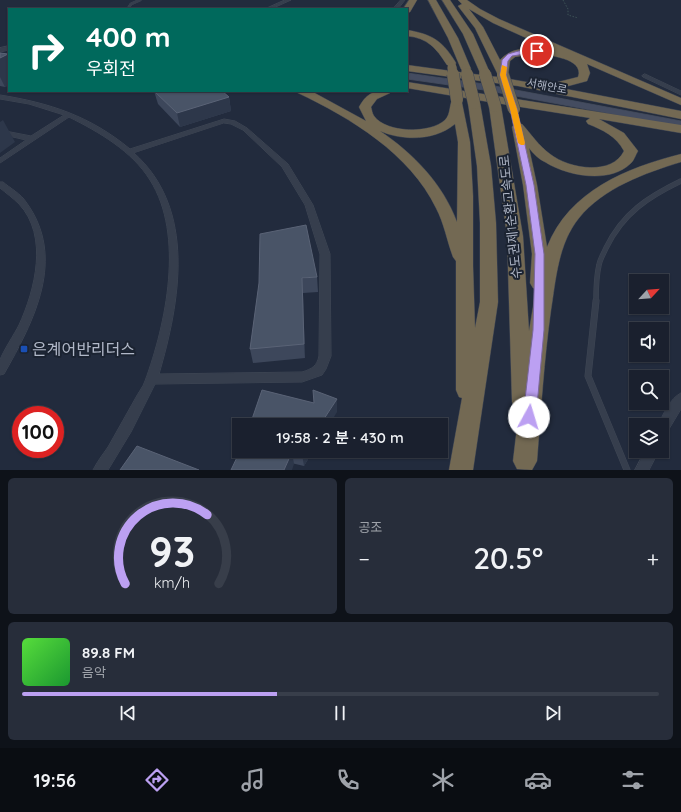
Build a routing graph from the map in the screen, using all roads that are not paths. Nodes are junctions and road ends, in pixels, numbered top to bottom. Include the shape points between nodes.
1 (140, 0) edge
2 (289, 0) edge
3 (403, 0) edge
4 (423, 0) edge
5 (432, 0) edge
6 (446, 0) edge
7 (456, 0) edge
8 (462, 0) edge
9 (130, 8) edge
10 (269, 8) edge
11 (396, 8) edge
12 (408, 33) edge
13 (452, 65) junction
14 (408, 70) edge
15 (408, 70) edge
16 (503, 75) junction
17 (645, 76) dead end
18 (518, 83) junction
19 (408, 85) edge
20 (408, 88) edge
21 (438, 89) junction
22 (304, 92) edge
23 (383, 92) edge
24 (681, 93) edge
25 (0, 96) edge
26 (466, 101) junction
27 (681, 102) edge
28 (533, 106) junction
29 (69, 114) junction
30 (681, 115) edge
31 (681, 124) edge
32 (518, 127) junction
33 (681, 129) edge
34 (0, 132) edge
35 (33, 139) junction
36 (129, 152) junction
37 (681, 158) edge
38 (0, 161) edge
39 (681, 181) edge
40 (0, 184) edge
41 (464, 266) junction
42 (538, 330) junction
43 (0, 370) edge
44 (151, 379) junction
45 (681, 399) edge
46 (668, 418) edge
47 (468, 431) junction
48 (648, 458) edge
49 (525, 465) edge
50 (100, 470) edge
51 (461, 470) edge
52 (627, 470) edge
53 (642, 470) edge

1 - 9 lane via 130,5
2 - 10 street
3 - 11 street
4 - 13 highway via 447,46
5 - 26 highway, 수도권제1순환고속도로, bridge via 450,32 466,69
6 - 49 highway, 수도권제1순환고속도로, bridge via 468,34 485,73 495,106 515,236
7 - 16 highway via 479,27
8 - 27 highway via 496,21
12 - 13 highway via 436,42
13 - 26 highway, bridge
14 - 18 highway
15 - 31 main road, 서해안로
16 - 18 highway via 505,60 510,55 537,51 568,57 582,66 585,73 583,79 566,84 552,86
16 - 32 highway, bridge
17 - 24 street
18 - 30 highway
19 - 21 highway
20 - 21 highway
21 - 28 highway
22 - 41 highway via 371,130 398,149 419,170 444,208
23 - 26 highway via 373,96 365,107 370,119 391,131 437,130 452,120
25 - 29 street
26 - 41 highway
26 - 47 highway, 수도권제1순환고속도로 via 484,166 489,302
28 - 32 highway via 606,126 626,141 632,151 630,158 623,165 613,169 574,169 550,160
28 - 33 highway
29 - 35 street
29 - 36 street via 87,123
32 - 42 highway via 540,254
34 - 35 street
35 - 38 street
36 - 44 street via 160,190 170,217 174,242 170,300
36 - 44 street via 212,124 234,122 285,166 309,205 325,254 325,356 319,371 302,378
37 - 42 highway via 629,175 600,192 578,211 565,227 556,245 548,272
39 - 52 lane via 654,194 634,210 614,232 600,264 596,283 596,310 588,376
40 - 43 street via 16,196 29,213 39,232 42,252 40,275 33,302
41 - 47 highway
42 - 49 highway
44 - 50 street via 134,414
45 - 46 street
47 - 51 highway, 수도권제1순환고속도로
48 - 53 street

